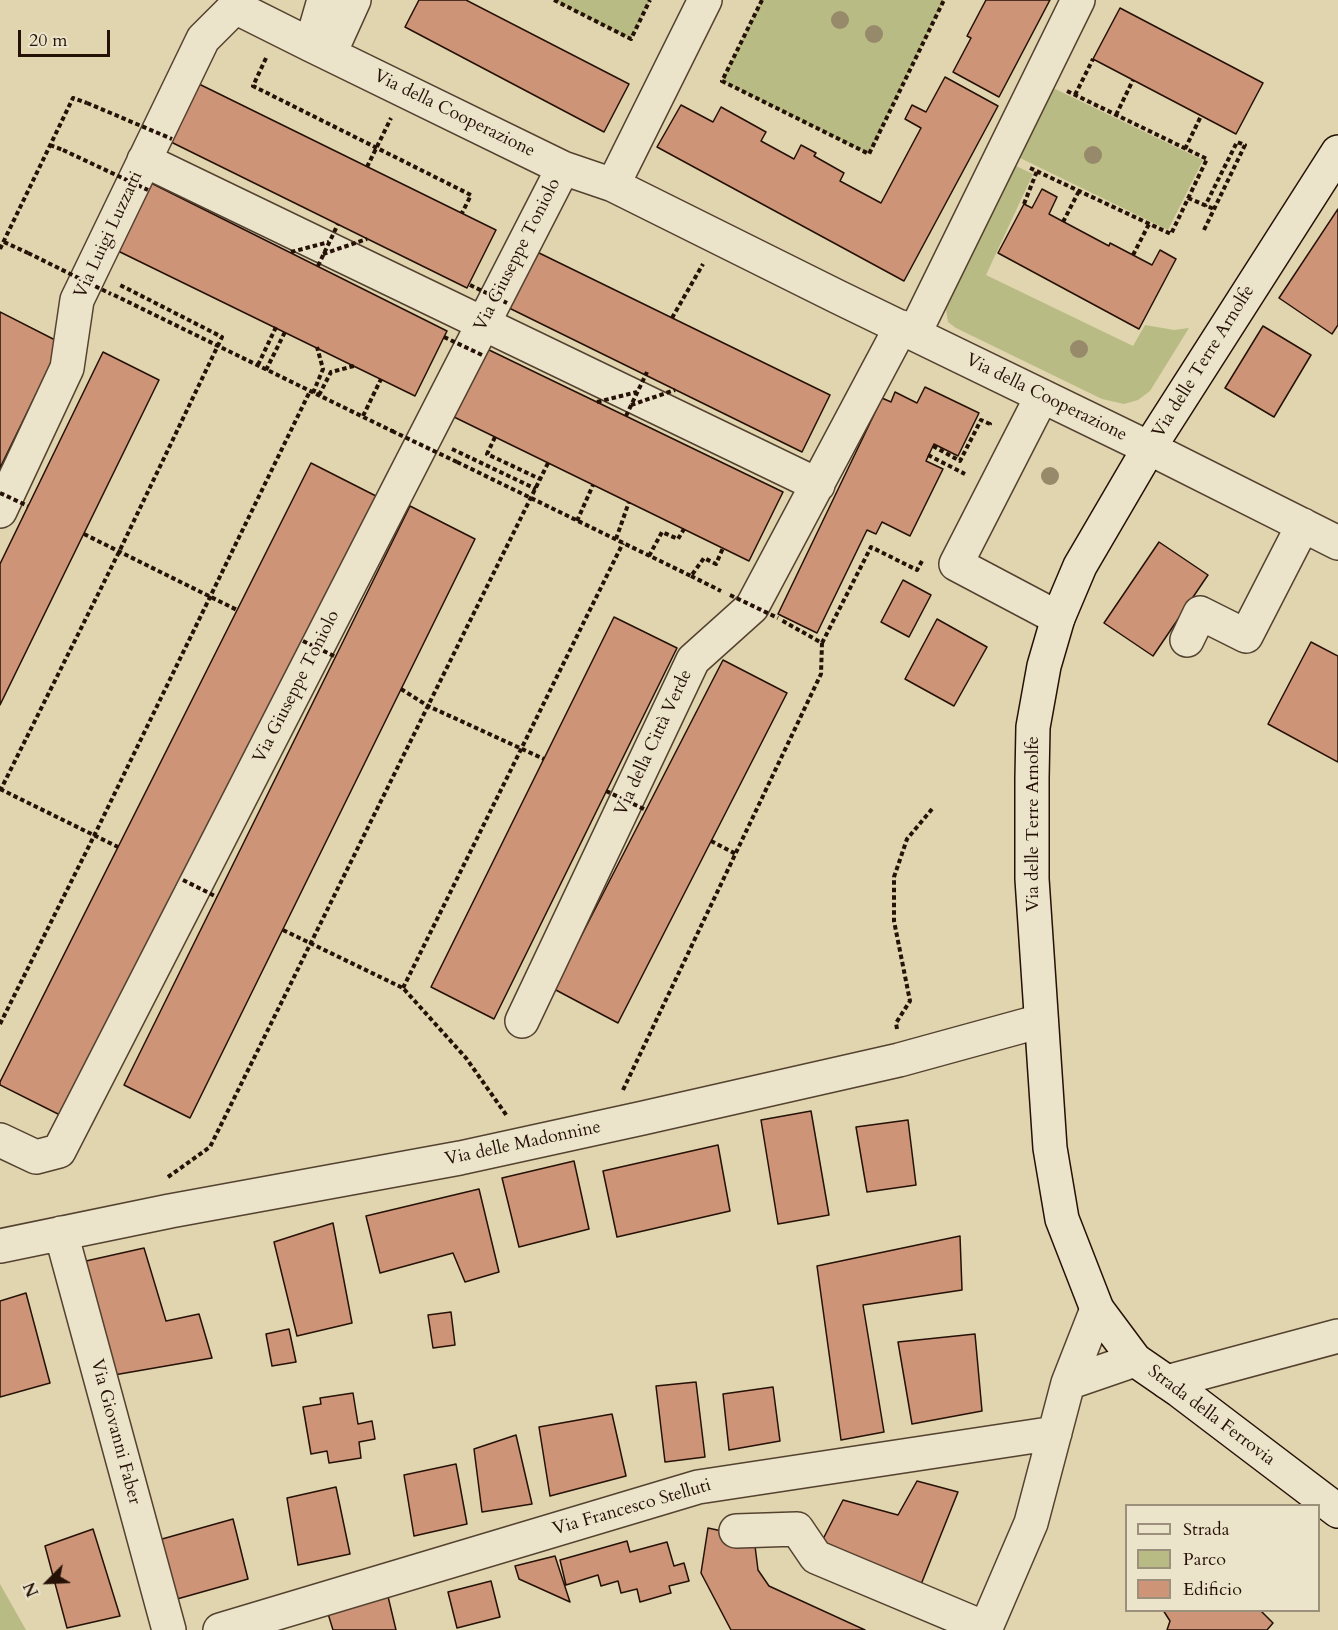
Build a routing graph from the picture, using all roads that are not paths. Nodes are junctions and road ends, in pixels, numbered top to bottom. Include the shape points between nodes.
1 (324, 0) edge
2 (354, 0) edge
3 (705, 0) edge
4 (1078, 0) edge
5 (237, 4) edge
6 (320, 49) junction
7 (1338, 152) edge
8 (563, 168) junction
9 (146, 175) junction
10 (613, 185) junction
11 (495, 313) junction
12 (907, 331) junction
13 (1042, 396) junction
14 (1149, 448) junction
15 (818, 485) junction
16 (14, 508) edge
17 (1303, 525) junction
18 (1338, 543) edge
19 (1058, 618) junction
20 (1187, 640) dead end
21 (522, 1021) dead end
22 (1041, 1021) junction
23 (0, 1140) edge
24 (62, 1233) junction
25 (0, 1246) edge
26 (1096, 1309) junction
27 (1338, 1336) edge
28 (1135, 1360) junction
29 (1167, 1382) junction
30 (1068, 1383) junction
31 (1055, 1433) junction
32 (1338, 1511) edge
33 (736, 1531) dead end
34 (985, 1629) edge
35 (169, 1630) edge
36 (220, 1630) edge

1 - 6 street
2 - 6 street
3 - 10 street
4 - 12 street via 1002,155
5 - 6 street, Via della Cooperazione
5 - 9 street, Via Luigi Luzzatti via 203,39
6 - 8 street, Via della Cooperazione
7 - 14 street, Via delle Terre Arnolfe
8 - 10 street, Via della Cooperazione
8 - 11 street, Via Giuseppe Toniolo
9 - 11 street
9 - 16 street, Via Luigi Luzzatti via 101,282 77,300 67,368
10 - 12 street, Via della Cooperazione
11 - 15 street
11 - 23 street, Via Giuseppe Toniolo via 425,437 59,1151 36,1157
12 - 13 street, Via della Cooperazione
12 - 15 street, Via della Città Verde
13 - 14 street, Via della Cooperazione
13 - 19 street via 956,564
14 - 17 street, Via della Cooperazione
14 - 19 street, Via delle Terre Arnolfe via 1080,566
15 - 21 street, Via della Città Verde via 752,607 693,660
17 - 18 street, Via della Cooperazione
17 - 20 street via 1246,636 1200,613
19 - 22 street, Via delle Terre Arnolfe via 1044,666 1033,737 1032,879
22 - 24 street, Via delle Madonnine via 899,1060 527,1144
22 - 26 street, Via delle Terre Arnolfe via 1050,1148 1062,1219
24 - 25 street, Via delle Madonnine
24 - 35 street, Via Giovanni Faber
26 - 28 street, Strada della Ferrovia
26 - 30 street
27 - 29 street
28 - 29 street, Strada della Ferrovia
28 - 30 street
29 - 32 street, Strada della Ferrovia
30 - 31 street
31 - 34 street via 1031,1523
31 - 36 street, Via Francesco Stelluti via 698,1487
33 - 34 street via 796,1529 816,1557

